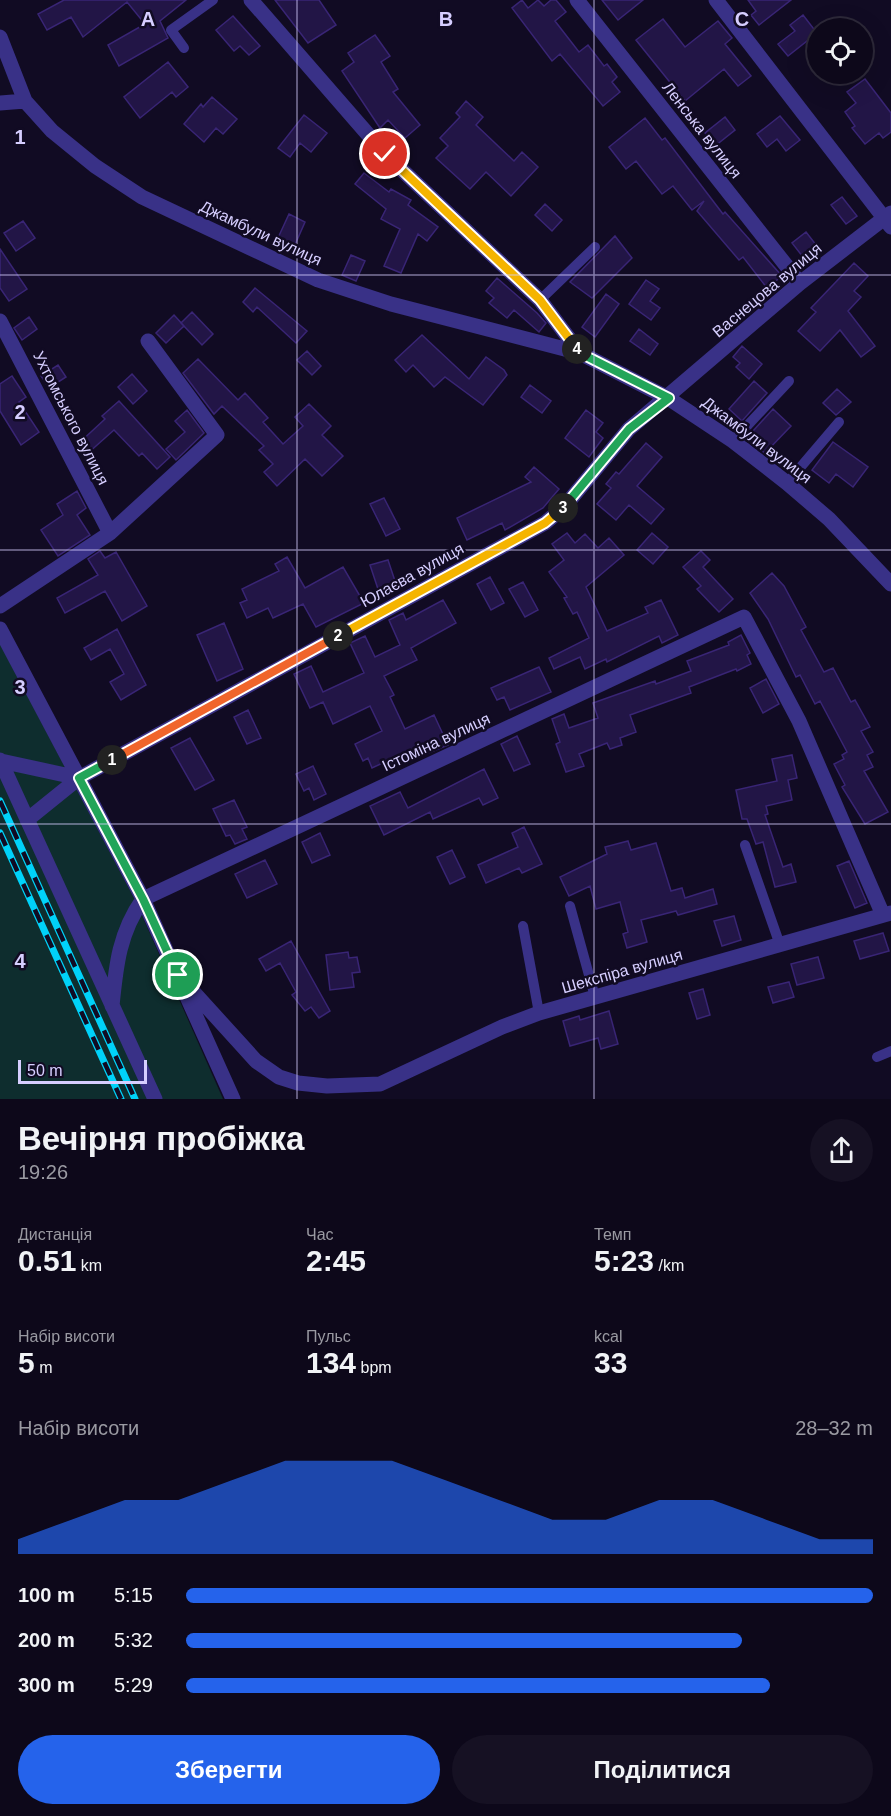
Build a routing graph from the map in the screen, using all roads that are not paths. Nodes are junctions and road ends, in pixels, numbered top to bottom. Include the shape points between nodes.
1 (213, 0) edge
2 (577, 0) edge
3 (716, 0) edge
4 (256, 1) edge
5 (0, 37) edge
6 (184, 48) dead end
7 (25, 101) junction
8 (0, 103) edge
9 (889, 219) edge
10 (595, 247) dead end
11 (800, 283) junction
12 (540, 300) junction
13 (0, 321) edge
14 (148, 341) dead end
15 (580, 353) junction
16 (789, 381) dead end
17 (669, 398) junction
18 (839, 422) dead end
19 (733, 441) junction
20 (787, 483) junction
21 (110, 533) junction
22 (891, 584) edge
23 (0, 606) edge
24 (744, 617) joint
25 (0, 629) edge
26 (0, 761) edge
27 (79, 778) junction
28 (27, 820) junction
29 (746, 845) dead end
30 (143, 899) junction
31 (570, 906) dead end
32 (887, 914) edge
33 (523, 926) dead end
34 (780, 945) junction
35 (178, 975) junction
36 (595, 997) junction
37 (112, 1006) junction
38 (539, 1013) junction
39 (891, 1051) edge
40 (877, 1057) dead end
41 (379, 1092) edge
42 (155, 1099) edge
43 (232, 1099) edge

1 - 6 lane via 171,30
2 - 11 street, Ленська вулиця
3 - 9 street
4 - 12 street, Джамбули вулиця via 385,154
5 - 7 street, Джамбули вулиця
7 - 8 street
7 - 15 street, Джамбули вулиця via 52,131 142,197 318,280 391,304
9 - 11 street, Васнецова вулиця
10 - 12 lane
11 - 17 street, Васнецова вулиця
12 - 15 street, Джамбули вулиця
13 - 21 street, Ухтомського вулиця
14 - 21 street via 217,435
15 - 17 street, Джамбули вулиця
16 - 19 lane
17 - 19 street, Джамбули вулиця
17 - 27 street, Юлаєва вулиця via 629,429 564,507 545,523
18 - 20 lane
19 - 20 street, Джамбули вулиця
20 - 22 street, Джамбули вулиця via 829,519
21 - 23 street
24 - 30 street, Істоміна вулиця
24 - 32 street, Шекспіра вулиця via 799,721
25 - 27 street
26 - 27 street
26 - 28 street
27 - 28 street, Юлаєва вулиця
27 - 30 street
28 - 37 street
29 - 34 lane
30 - 35 street
30 - 37 street via 117,955
31 - 36 lane
32 - 34 street, Шекспіра вулиця
33 - 38 lane
34 - 36 street, Шекспіра вулиця
35 - 41 street via 256,1061 279,1077 298,1083
35 - 43 street
36 - 38 street, Шекспіра вулиця
37 - 42 street
38 - 41 street, Шекспіра вулиця via 502,1027
39 - 40 lane

